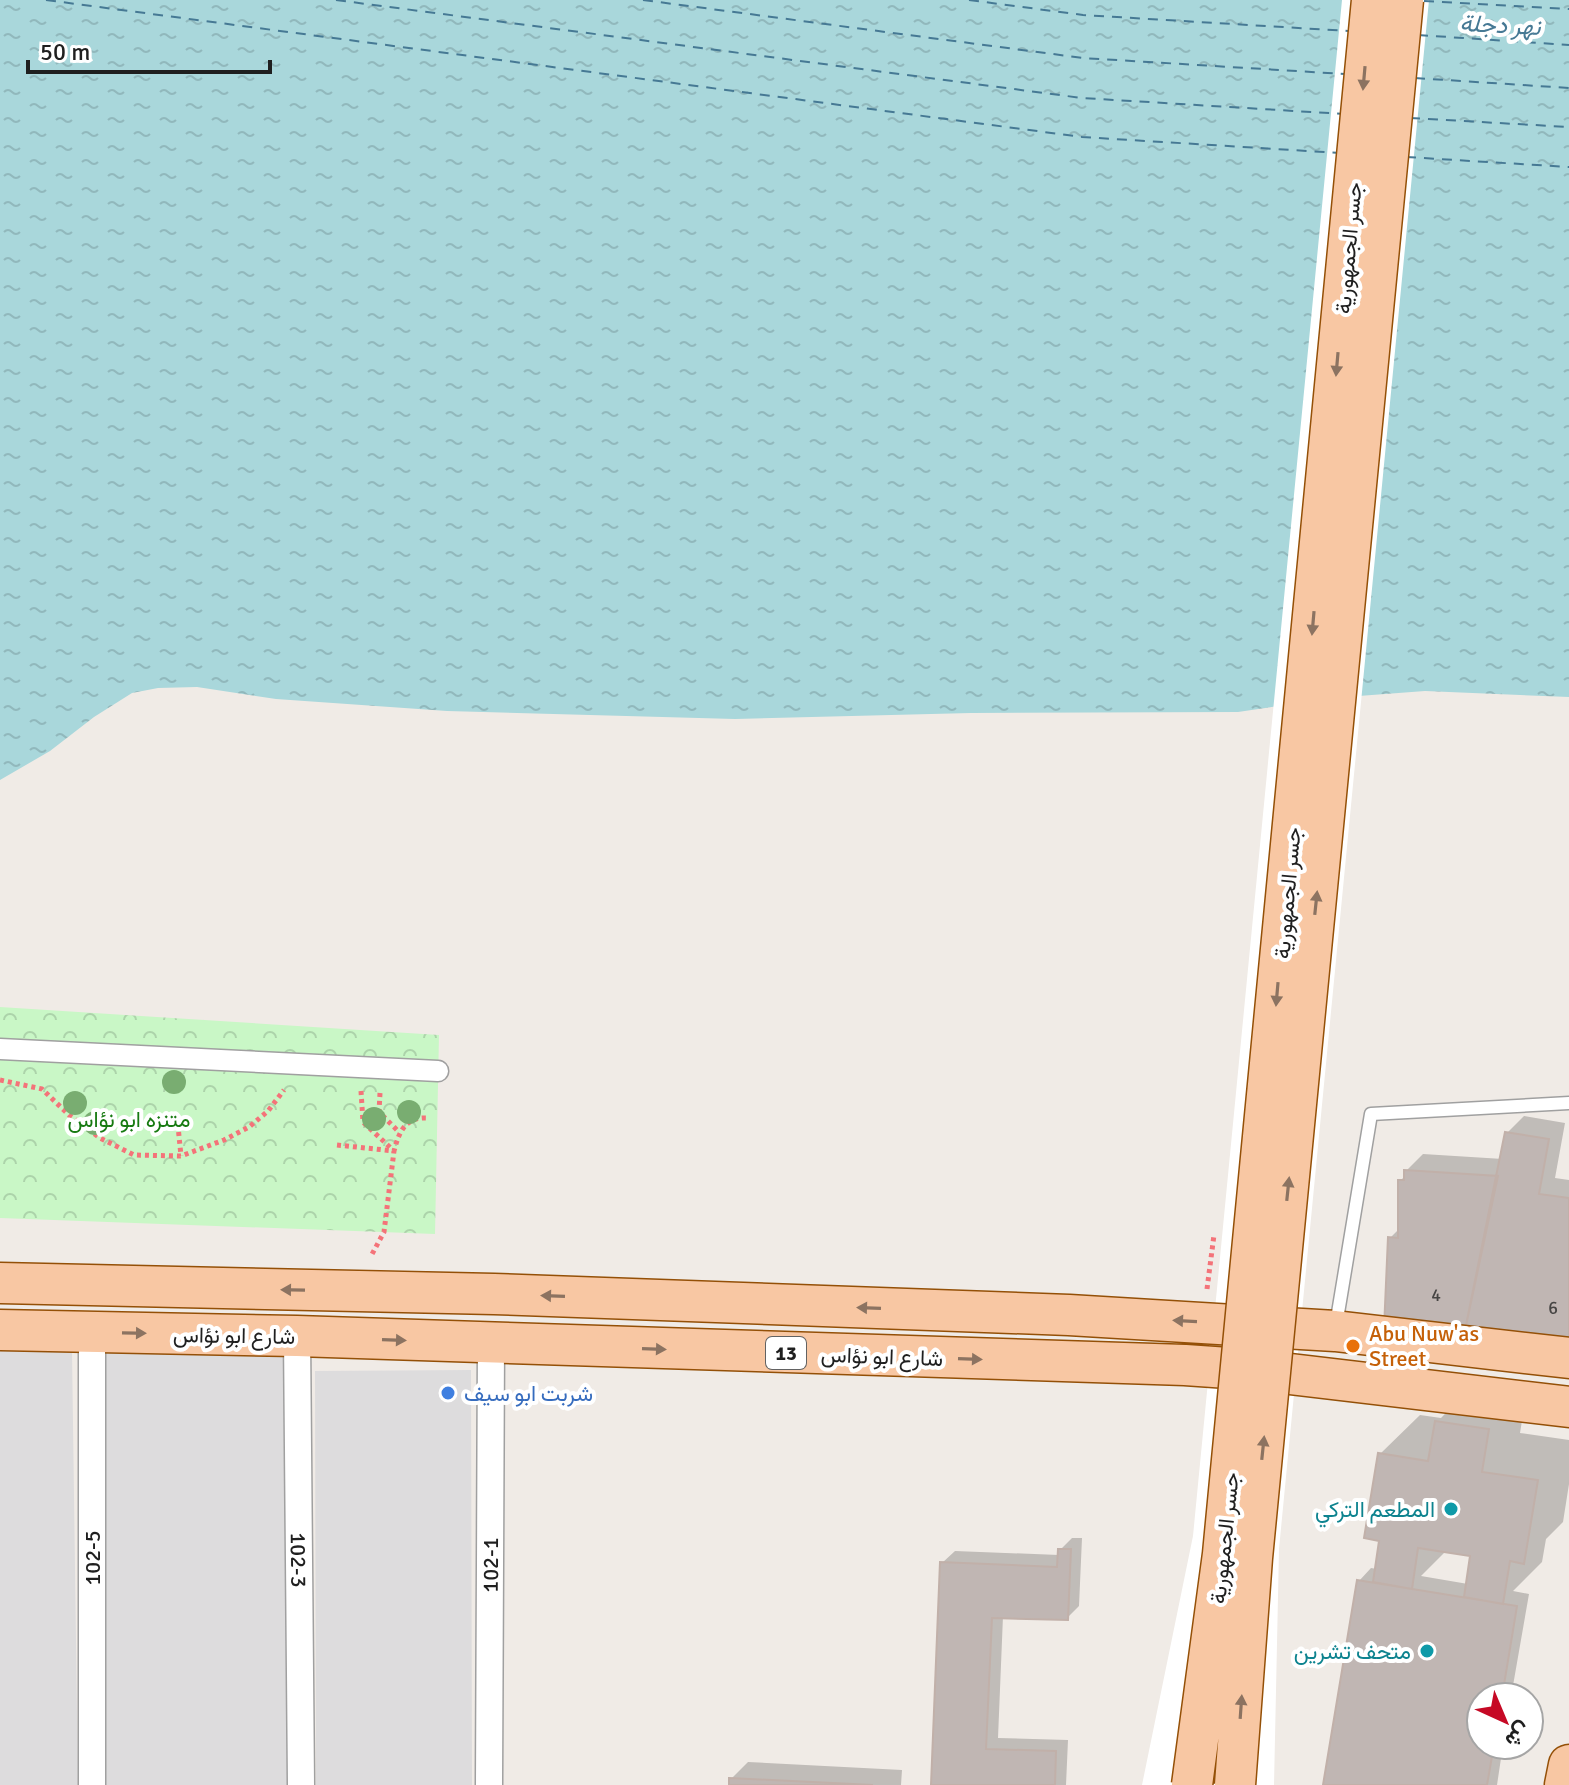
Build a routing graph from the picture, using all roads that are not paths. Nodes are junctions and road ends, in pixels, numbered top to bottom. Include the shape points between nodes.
1 (1372, 0) edge
2 (1403, 0) edge
3 (0, 1049) edge
4 (438, 1071) dead end
5 (1569, 1103) edge
6 (0, 1283) edge
7 (0, 1330) edge
8 (1335, 1331) junction
9 (92, 1332) junction
10 (297, 1336) junction
11 (491, 1343) junction
12 (1569, 1358) edge
13 (1569, 1407) edge
14 (1569, 1765) edge
15 (92, 1785) edge
16 (301, 1785) edge
17 (489, 1785) edge
18 (1192, 1785) edge
19 (1235, 1785) edge
20 (1565, 1785) edge

1 -> 18 main road, جسر الجمهورية, bridge via 1225,1538
19 -> 2 main road, جسر الجمهورية, bridge
3 - 4 street
5 - 8 lane via 1371,1114
8 -> 6 main road, 13 via 1069,1315 558,1296
7 - 9 main road, شارع ابو نؤاس / 13
8 - 12 main road, 13
9 -> 10 main road, شارع ابو نؤاس / 13
9 - 15 street, 102-5
10 -> 11 main road, شارع ابو نؤاس / 13
10 - 16 street, 102-3
11 -> 13 main road, شارع ابو نؤاس / 13 via 1185,1365
11 - 17 street, 102-1
14 - 20 main road

